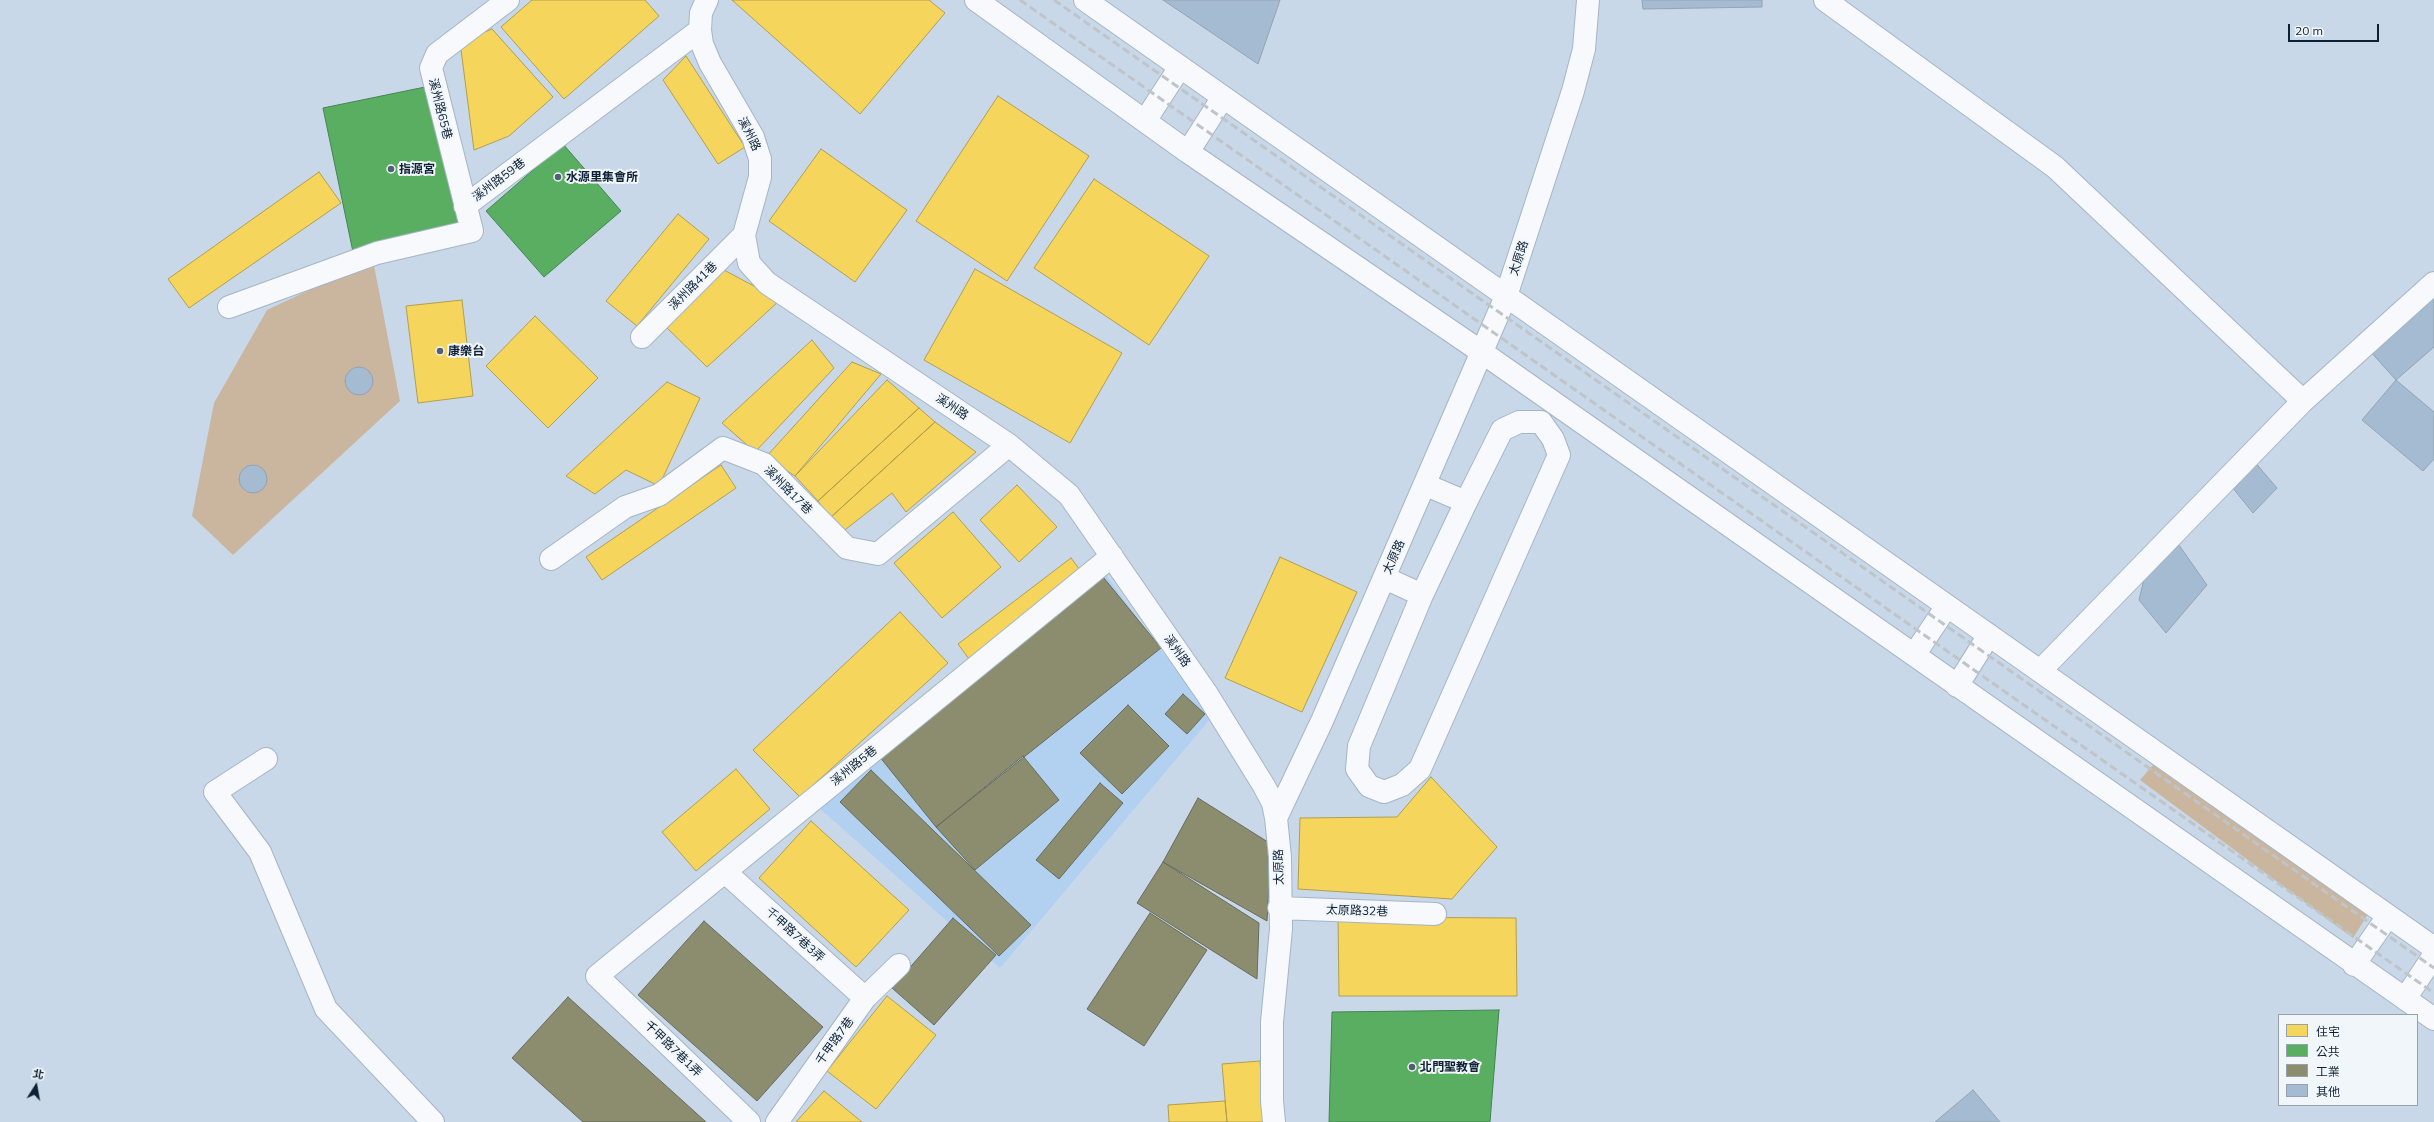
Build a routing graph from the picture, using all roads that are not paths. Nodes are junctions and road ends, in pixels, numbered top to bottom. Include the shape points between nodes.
1 (508, 0) edge
2 (707, 0) edge
3 (976, 0) edge
4 (1085, 0) edge
5 (1588, 0) edge
6 (1825, 0) edge
7 (700, 30) junction
8 (1180, 67) junction
9 (1223, 97) junction
10 (1145, 121) junction
11 (1188, 152) junction
12 (465, 206) junction
13 (744, 235) junction
14 (2434, 283) edge
15 (1506, 296) junction
16 (229, 307) dead end
17 (642, 337) dead end
18 (1483, 353) junction
19 (2303, 401) junction
20 (1009, 445) junction
21 (1426, 485) junction
22 (1466, 502) junction
23 (1112, 556) junction
24 (551, 559) dead end
25 (1385, 578) junction
26 (1422, 595) junction
27 (1947, 606) junction
28 (1989, 635) junction
29 (1914, 655) junction
30 (2041, 670) junction
31 (1957, 686) junction
32 (266, 759) dead end
33 (1276, 818) junction
34 (725, 872) junction
35 (1279, 908) junction
36 (1435, 914) dead end
37 (2388, 916) junction
38 (2434, 948) edge
39 (2434, 955) edge
40 (899, 965) dead end
41 (2354, 965) junction
42 (597, 976) joint
43 (865, 998) junction
44 (2405, 999) junction
45 (2434, 1019) edge
46 (433, 1122) edge
47 (749, 1122) edge
48 (777, 1122) edge
49 (1274, 1122) edge

1 - 12 street, 溪州路65巷 via 437,54 431,68
2 - 7 street, 溪州路 via 701,13
3 - 10 street
4 - 8 street
5 - 15 street, 太原路 via 1584,49 1574,91
6 - 19 street via 2054,167
7 - 12 street, 溪州路59巷
7 - 13 street, 溪州路 via 702,44 710,63 753,137 760,159 760,177
8 - 9 street
8 - 10 street
9 - 11 street
9 - 15 street
10 - 11 street
11 - 18 street
12 - 16 street, 溪州路59巷 via 472,231 377,253
13 - 17 street, 溪州路41巷
13 - 20 street, 溪州路 via 750,263 767,283
14 - 19 street
15 - 18 street, 太原路
15 - 27 street
18 - 21 street, 太原路
18 - 29 street
19 - 30 street
20 - 23 street, 溪州路 via 1069,495
20 - 24 street, 溪州路17巷 via 878,554 847,548 764,464 723,448 659,495 625,507
21 - 22 street
21 - 25 street, 太原路
22 - 26 street
22 - 26 street via 1502,430 1519,422 1541,422 1560,455 1420,769 1402,785 1384,792 1369,786 1357,769 1359,746
23 - 33 street, 溪州路 via 1207,694 1264,786 1273,803
23 - 34 street, 溪州路5巷
25 - 26 street
25 - 33 street, 太原路
27 - 28 street
27 - 29 street
28 - 30 street
28 - 31 street
29 - 31 street
30 - 37 street
31 - 41 street
32 - 46 street via 215,792 260,852 326,1009
33 - 35 street, 太原路 via 1280,857
34 - 42 street, 溪州路5巷
34 - 43 street, 千甲路7巷3弄
35 - 36 street, 太原路32巷
35 - 49 street, 太原路 via 1281,929 1272,1022
37 - 38 street
37 - 41 street
39 - 44 street
40 - 43 street, 千甲路7巷
41 - 44 street
42 - 47 street, 千甲路7巷1弄
43 - 48 street, 千甲路7巷
44 - 45 street

